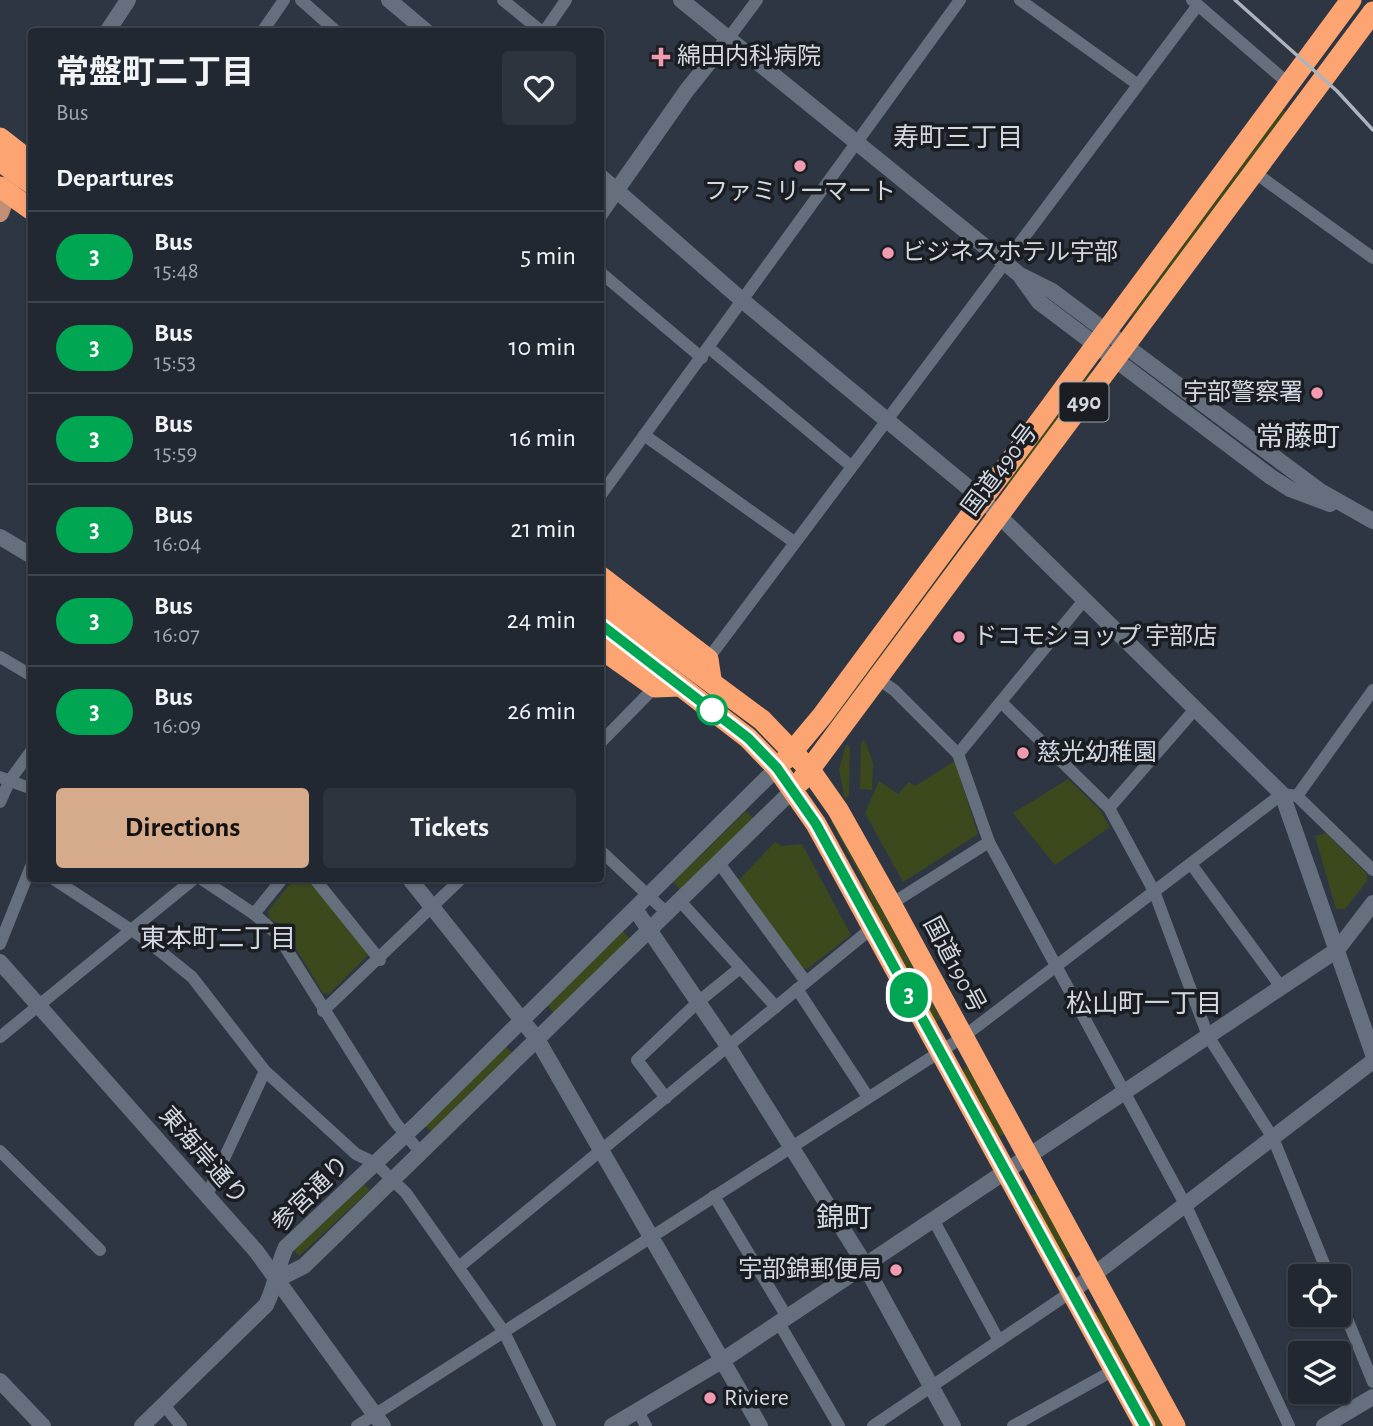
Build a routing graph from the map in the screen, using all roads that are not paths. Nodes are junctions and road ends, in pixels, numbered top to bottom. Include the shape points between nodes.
1 (128, 0) edge
2 (284, 0) edge
3 (300, 0) edge
4 (389, 0) edge
5 (503, 0) edge
6 (566, 0) edge
7 (681, 0) edge
8 (757, 0) edge
9 (960, 0) edge
10 (1020, 0) edge
11 (1351, 0) edge
12 (1195, 3) edge
13 (1373, 12) edge
14 (114, 28) edge
15 (265, 28) edge
16 (332, 28) edge
17 (422, 28) edge
18 (538, 28) edge
19 (546, 28) edge
20 (728, 38) junction
21 (1289, 84) junction
22 (1138, 85) junction
23 (0, 138) edge
24 (857, 142) junction
25 (24, 163) edge
26 (1254, 172) junction
27 (604, 179) edge
28 (4, 190) edge
29 (617, 190) junction
30 (28, 207) edge
31 (604, 208) edge
32 (0, 213) edge
33 (1373, 258) edge
34 (1004, 263) junction
35 (604, 275) edge
36 (743, 301) junction
37 (1101, 339) junction
38 (706, 353) junction
39 (1120, 354) junction
40 (887, 419) junction
41 (644, 435) junction
42 (851, 466) junction
43 (604, 490) edge
44 (982, 499) junction
45 (1000, 515) junction
46 (1369, 519) edge
47 (0, 537) edge
48 (794, 542) junction
49 (28, 554) edge
50 (604, 579) edge
51 (1085, 599) junction
52 (604, 603) edge
53 (604, 628) edge
54 (604, 650) edge
55 (0, 657) edge
56 (710, 669) junction
57 (28, 674) edge
58 (655, 677) junction
59 (878, 679) junction
60 (1373, 690) edge
61 (1002, 703) junction
62 (1196, 708) junction
63 (604, 738) edge
64 (794, 751) junction
65 (28, 754) edge
66 (958, 754) junction
67 (777, 768) junction
68 (810, 770) junction
69 (5, 778) edge
70 (28, 787) edge
71 (793, 790) junction
72 (1290, 795) junction
73 (0, 802) edge
74 (1109, 808) junction
75 (989, 842) junction
76 (604, 854) edge
77 (719, 863) junction
78 (1191, 864) junction
79 (1373, 870) edge
80 (28, 874) edge
81 (59, 882) edge
82 (193, 882) edge
83 (204, 882) edge
84 (280, 882) edge
85 (316, 882) edge
86 (412, 882) edge
87 (458, 882) edge
88 (1154, 891) junction
89 (649, 895) junction
90 (680, 901) junction
91 (1373, 903) edge
92 (891, 904) junction
93 (432, 908) junction
94 (635, 909) junction
95 (254, 914) junction
96 (668, 914) junction
97 (872, 928) junction
98 (131, 932) junction
99 (651, 932) junction
100 (0, 944) edge
101 (1337, 950) junction
102 (380, 960) junction
103 (0, 962) edge
104 (1055, 965) junction
105 (740, 968) junction
106 (802, 986) junction
107 (1282, 987) junction
108 (698, 1002) junction
109 (40, 1005) junction
110 (776, 1007) junction
111 (323, 1011) junction
112 (522, 1019) junction
113 (1208, 1036) junction
114 (0, 1037) edge
115 (963, 1037) junction
116 (537, 1039) junction
117 (727, 1046) junction
118 (940, 1052) junction
119 (1373, 1054) edge
120 (1373, 1061) edge
121 (265, 1071) junction
122 (1125, 1091) junction
123 (868, 1097) junction
124 (666, 1098) junction
125 (404, 1135) junction
126 (1273, 1138) junction
127 (791, 1145) junction
128 (601, 1151) junction
129 (0, 1152) edge
130 (421, 1153) junction
131 (1028, 1157) junction
132 (375, 1163) junction
133 (1007, 1172) junction
134 (392, 1181) junction
135 (207, 1195) junction
136 (714, 1196) junction
137 (1186, 1206) junction
138 (933, 1219) junction
139 (651, 1238) junction
140 (100, 1250) dead end
141 (1324, 1264) edge
142 (865, 1265) junction
143 (460, 1266) junction
144 (1093, 1277) junction
145 (278, 1279) junction
146 (1071, 1292) junction
147 (783, 1320) junction
148 (1350, 1327) edge
149 (505, 1332) junction
150 (999, 1340) junction
151 (723, 1360) junction
152 (1114, 1370) junction
153 (0, 1381) edge
154 (1373, 1382) edge
155 (931, 1386) junction
156 (1373, 1397) edge
157 (164, 1405) junction
158 (638, 1411) junction
159 (30, 1415) junction
160 (379, 1419) edge
161 (18, 1426) edge
162 (43, 1426) edge
163 (142, 1426) edge
164 (181, 1426) edge
165 (357, 1426) edge
166 (550, 1426) edge
167 (612, 1426) edge
168 (646, 1426) edge
169 (760, 1426) edge
170 (839, 1426) edge
171 (873, 1426) edge
172 (953, 1426) edge
173 (1013, 1426) edge
174 (1145, 1426) edge
175 (1175, 1426) edge
176 (1289, 1426) edge
177 (1324, 1426) edge

1 - 14 street
2 - 15 street
3 - 16 street
4 - 17 street
5 - 18 street
6 - 19 street
7 - 20 street
8 - 20 street
9 - 24 street
10 - 22 street
11 - 21 highway, 国道490号 / 490
12 - 21 street
12 - 22 street
13 - 26 highway, 国道490号 / 490
20 - 24 street
20 - 29 street
21 - 37 highway, 国道490号 / 490
22 - 34 street
23 - 25 highway
24 - 34 street
24 - 36 street
25 - 28 main road
26 - 33 street
26 - 39 highway, 国道490号 / 490
27 - 29 street
28 - 30 highway
28 - 32 main road
29 - 31 street
29 - 36 street
34 - 37 street via 1020,275 1039,302
34 - 40 street
35 - 38 street
36 - 38 street
36 - 40 street
37 - 39 street
37 - 44 highway, 国道490号 / 490
38 - 41 street
38 - 42 street
39 - 45 highway, 国道490号 / 490
39 - 46 street via 1320,491
40 - 42 street
40 - 44 street
41 - 43 street
41 - 48 street
42 - 48 street
44 - 45 street
44 - 64 highway, 国道490号 / 490
45 - 51 street
45 - 59 highway, 国道490号 / 490
47 - 49 street
48 - 56 street
50 - 56 highway
51 - 61 street
51 - 62 street
52 - 56 highway, 国道190号 via 686,661
53 - 58 highway
54 - 58 highway
55 - 57 street
56 - 64 highway, 国道190号
58 - 63 street
58 - 67 highway via 680,685 748,738
59 - 66 street
59 - 68 highway, 国道490号 / 490
60 - 72 street
61 - 66 street
61 - 74 street
62 - 72 street
62 - 74 street
64 - 67 highway, 国道490号 / 490
64 - 68 highway, 国道190号
65 - 69 street
66 - 75 street
67 - 71 highway
67 - 89 street, 参宮通り
68 - 71 highway, 国道490号 / 490
68 - 92 highway, 国道190号
69 - 70 street
69 - 73 street
71 - 77 street, 参宮通り
71 - 97 highway
72 - 78 street
72 - 79 street
72 - 101 street
74 - 88 street
75 - 92 street
75 - 104 street
76 - 89 street
77 - 90 street, 参宮通り
77 - 106 street
78 - 88 street
78 - 107 street
80 - 100 street
81 - 98 street
82 - 98 street
83 - 95 street
84 - 95 street
85 - 102 street
86 - 93 street
87 - 93 street
88 - 104 street
88 - 113 street
89 - 94 street, 参宮通り
89 - 96 street
90 - 96 street, 参宮通り
90 - 105 street
91 - 101 street
92 - 115 highway, 国道190号
93 - 102 street
93 - 112 street
94 - 99 street
94 - 112 street, 参宮通り
95 - 111 street via 277,934
96 - 99 street, 参宮通り
97 - 106 street
97 - 118 highway
98 - 109 street
98 - 121 street via 192,977
99 - 108 street
99 - 116 street, 参宮通り
101 - 107 street
101 - 119 street
102 - 111 street
103 - 109 street, 東海岸通り
104 - 115 street
104 - 122 street
105 - 108 street
105 - 110 street
106 - 110 street
106 - 123 street
107 - 113 street
108 - 117 street
108 - 124 street via 637,1060
109 - 114 street
109 - 135 street, 東海岸通り
110 - 117 street
111 - 125 street
112 - 116 street
112 - 125 street, 参宮通り
113 - 122 street
113 - 126 street
115 - 118 street
115 - 131 highway, 国道190号
116 - 128 street
116 - 130 street, 参宮通り
117 - 124 street
117 - 127 street
118 - 123 street
118 - 133 highway
120 - 126 street
121 - 132 street via 356,1154
121 - 135 street
122 - 131 street
122 - 137 street
123 - 127 street
124 - 128 street
125 - 130 street
125 - 132 street, 参宮通り
126 - 137 street
126 - 141 street
127 - 136 street
127 - 142 street
128 - 139 street
128 - 143 street
129 - 140 street
130 - 134 street, 参宮通り
131 - 133 street
131 - 144 highway, 国道190号
132 - 134 street
132 - 145 street, 参宮通り via 286,1247
133 - 138 street
133 - 146 highway
134 - 143 street
134 - 145 street, 参宮通り via 304,1266
135 - 145 street, 東海岸通り
136 - 139 street
136 - 147 street
137 - 144 street
137 - 176 street
138 - 142 street
138 - 150 street
139 - 149 street
139 - 151 street
142 - 147 street
142 - 155 street
143 - 149 street
144 - 146 street
144 - 175 highway, 国道190号
145 - 157 street via 266,1305
145 - 160 street, 東海岸通り
146 - 150 street
146 - 152 highway
147 - 151 street
147 - 170 street
148 - 154 street
149 - 160 street via 494,1335
149 - 166 street
150 - 155 street
151 - 158 street
151 - 169 street
152 - 173 street
152 - 174 highway
153 - 159 street
155 - 171 street
155 - 172 street
156 - 177 street
157 - 163 street
157 - 164 street
158 - 167 street
158 - 168 street
159 - 161 street
159 - 162 street
160 - 165 street

